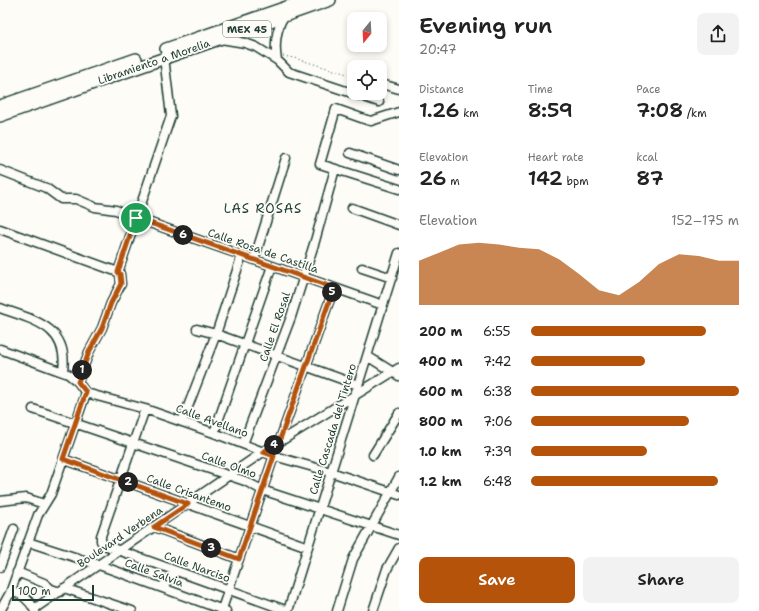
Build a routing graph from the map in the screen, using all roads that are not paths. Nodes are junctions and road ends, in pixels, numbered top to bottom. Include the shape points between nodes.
1 (307, 0) edge
2 (330, 0) edge
3 (283, 17) junction
4 (221, 39) junction
5 (164, 57) junction
6 (277, 57) junction
7 (387, 86) edge
8 (399, 89) edge
9 (379, 102) dead end
10 (0, 106) edge
11 (399, 112) edge
12 (0, 116) edge
13 (350, 153) dead end
14 (286, 158) dead end
15 (336, 169) junction
16 (0, 170) edge
17 (399, 170) edge
18 (399, 189) edge
19 (352, 208) dead end
20 (136, 218) junction
21 (399, 225) edge
22 (0, 229) edge
23 (399, 253) edge
24 (242, 256) junction
25 (254, 260) junction
26 (272, 266) junction
27 (362, 268) dead end
28 (397, 270) edge
29 (118, 272) junction
30 (304, 277) junction
31 (392, 278) junction
32 (334, 288) junction
33 (383, 305) junction
34 (0, 308) edge
35 (197, 329) dead end
36 (216, 334) junction
37 (244, 345) junction
38 (0, 349) edge
39 (277, 356) junction
40 (367, 356) junction
41 (306, 366) junction
42 (63, 371) junction
43 (397, 372) edge
44 (78, 382) junction
45 (358, 385) junction
46 (86, 392) junction
47 (355, 395) junction
48 (33, 409) dead end
49 (145, 409) junction
50 (399, 413) edge
51 (182, 422) junction
52 (75, 423) junction
53 (214, 433) junction
54 (279, 442) junction
55 (134, 443) junction
56 (242, 444) junction
57 (263, 452) junction
58 (374, 455) dead end
59 (274, 456) junction
60 (63, 459) junction
61 (331, 472) junction
62 (228, 476) junction
63 (399, 477) edge
64 (121, 480) junction
65 (262, 490) junction
66 (390, 492) junction
67 (399, 495) edge
68 (0, 501) edge
69 (44, 504) junction
70 (188, 504) junction
71 (320, 508) junction
72 (250, 526) junction
73 (372, 526) junction
74 (154, 527) junction
75 (14, 529) dead end
76 (399, 535) edge
77 (28, 542) junction
78 (308, 547) junction
79 (399, 548) edge
80 (120, 550) junction
81 (239, 559) junction
82 (99, 565) junction
83 (0, 567) edge
84 (176, 571) junction
85 (17, 572) junction
86 (162, 588) junction
87 (62, 590) junction
88 (228, 590) junction
89 (11, 591) junction
90 (35, 610) edge
91 (224, 610) edge
92 (0, 611) edge
93 (132, 611) edge
94 (288, 611) edge
95 (337, 611) edge
96 (373, 611) edge

1 - 10 highway, Libramiento a Morelia / MEX 45
2 - 3 highway, Libramiento a Morelia / MEX 45
3 - 4 highway, Libramiento a Morelia / MEX 45
3 - 6 street via 276,35
4 - 5 highway, Libramiento a Morelia / MEX 45
4 - 6 street via 251,45
5 - 12 highway, Libramiento a Morelia / MEX 45
5 - 20 street via 171,116
6 - 9 street via 289,72
7 - 8 street
11 - 15 street via 371,121 336,109 320,164
13 - 17 street
14 - 25 street
15 - 18 street
15 - 30 street, Calle El Rosal
16 - 20 street, Calle Rosa de Castilla via 46,188 61,199 76,199
19 - 21 street
20 - 24 street, Calle Rosa de Castilla
20 - 29 street
22 - 29 street
23 - 28 street, Calle Cascada del Tintero
24 - 25 street, Calle Rosa de Castilla
24 - 36 street
25 - 26 street, Calle Rosa de Castilla
26 - 30 street, Calle Rosa de Castilla
26 - 37 street
27 - 31 street
28 - 31 street, Calle Cascada del Tintero
29 - 44 street via 121,284
30 - 32 street, Calle Rosa de Castilla
30 - 39 street, Calle El Rosal
31 - 33 street, Calle Cascada del Tintero
32 - 33 street, Calle Rosa de Castilla
32 - 41 street
33 - 40 street, Calle Cascada del Tintero
34 - 42 street via 47,327 60,342 64,361
35 - 36 street
36 - 37 street
36 - 51 street
37 - 39 street
37 - 53 street
38 - 42 street
39 - 41 street
39 - 56 street, Calle El Rosal
40 - 43 street
40 - 45 street, Calle Cascada del Tintero
41 - 45 street
41 - 54 street
42 - 44 street
43 - 47 street, Boulevard Verbena
44 - 46 street
45 - 47 street, Calle Cascada del Tintero
46 - 49 street, Calle Avellano
46 - 52 street
47 - 54 street, Boulevard Verbena
47 - 61 street, Calle Cascada del Tintero
48 - 52 street, Calle Olmo
49 - 51 street, Calle Avellano
49 - 55 street
50 - 58 street
51 - 53 street, Calle Avellano
52 - 55 street, Calle Olmo
52 - 60 street
53 - 56 street, Calle Avellano
54 - 57 street, Boulevard Verbena
55 - 62 street, Calle Olmo
55 - 64 street
56 - 57 street, Calle Avellano
57 - 59 street, Calle Avellano
57 - 62 street, Boulevard Verbena
59 - 61 street, Calle Avellano
59 - 65 street
60 - 64 street, Calle Crisantemo
60 - 69 street via 51,494
61 - 66 street, Calle Avellano
61 - 71 street, Calle Cascada del Tintero
62 - 65 street, Calle Olmo
62 - 70 street, Boulevard Verbena
63 - 66 street
64 - 70 street, Calle Crisantemo
64 - 80 street, Calle Narciso via 101,536 104,545
65 - 71 street, Calle Olmo
65 - 72 street
66 - 67 street, Calle Avellano
66 - 73 street
68 - 69 street via 26,498
69 - 77 street
70 - 72 street, Calle Crisantemo
70 - 74 street, Boulevard Verbena
71 - 73 street, Calle Olmo
71 - 78 street, Calle Cascada del Tintero
72 - 78 street, Calle Crisantemo
72 - 81 street
73 - 76 street, Calle Olmo
73 - 95 street via 353,558
74 - 80 street, Boulevard Verbena
74 - 81 street
75 - 83 street
77 - 82 street, Calle Salvia
77 - 85 street
78 - 94 street, Calle Cascada del Tintero
79 - 96 street via 387,569
80 - 82 street, Boulevard Verbena
80 - 84 street, Calle Narciso
81 - 88 street
82 - 86 street, Calle Salvia
82 - 87 street, Boulevard Verbena
84 - 86 street
84 - 88 street, Calle Narciso
85 - 87 street via 44,583 51,589
85 - 89 street
86 - 91 street, Calle Salvia
87 - 90 street, Boulevard Verbena
87 - 93 street
88 - 91 street
88 - 94 street, Calle Narciso
89 - 90 street via 25,597
89 - 92 street

